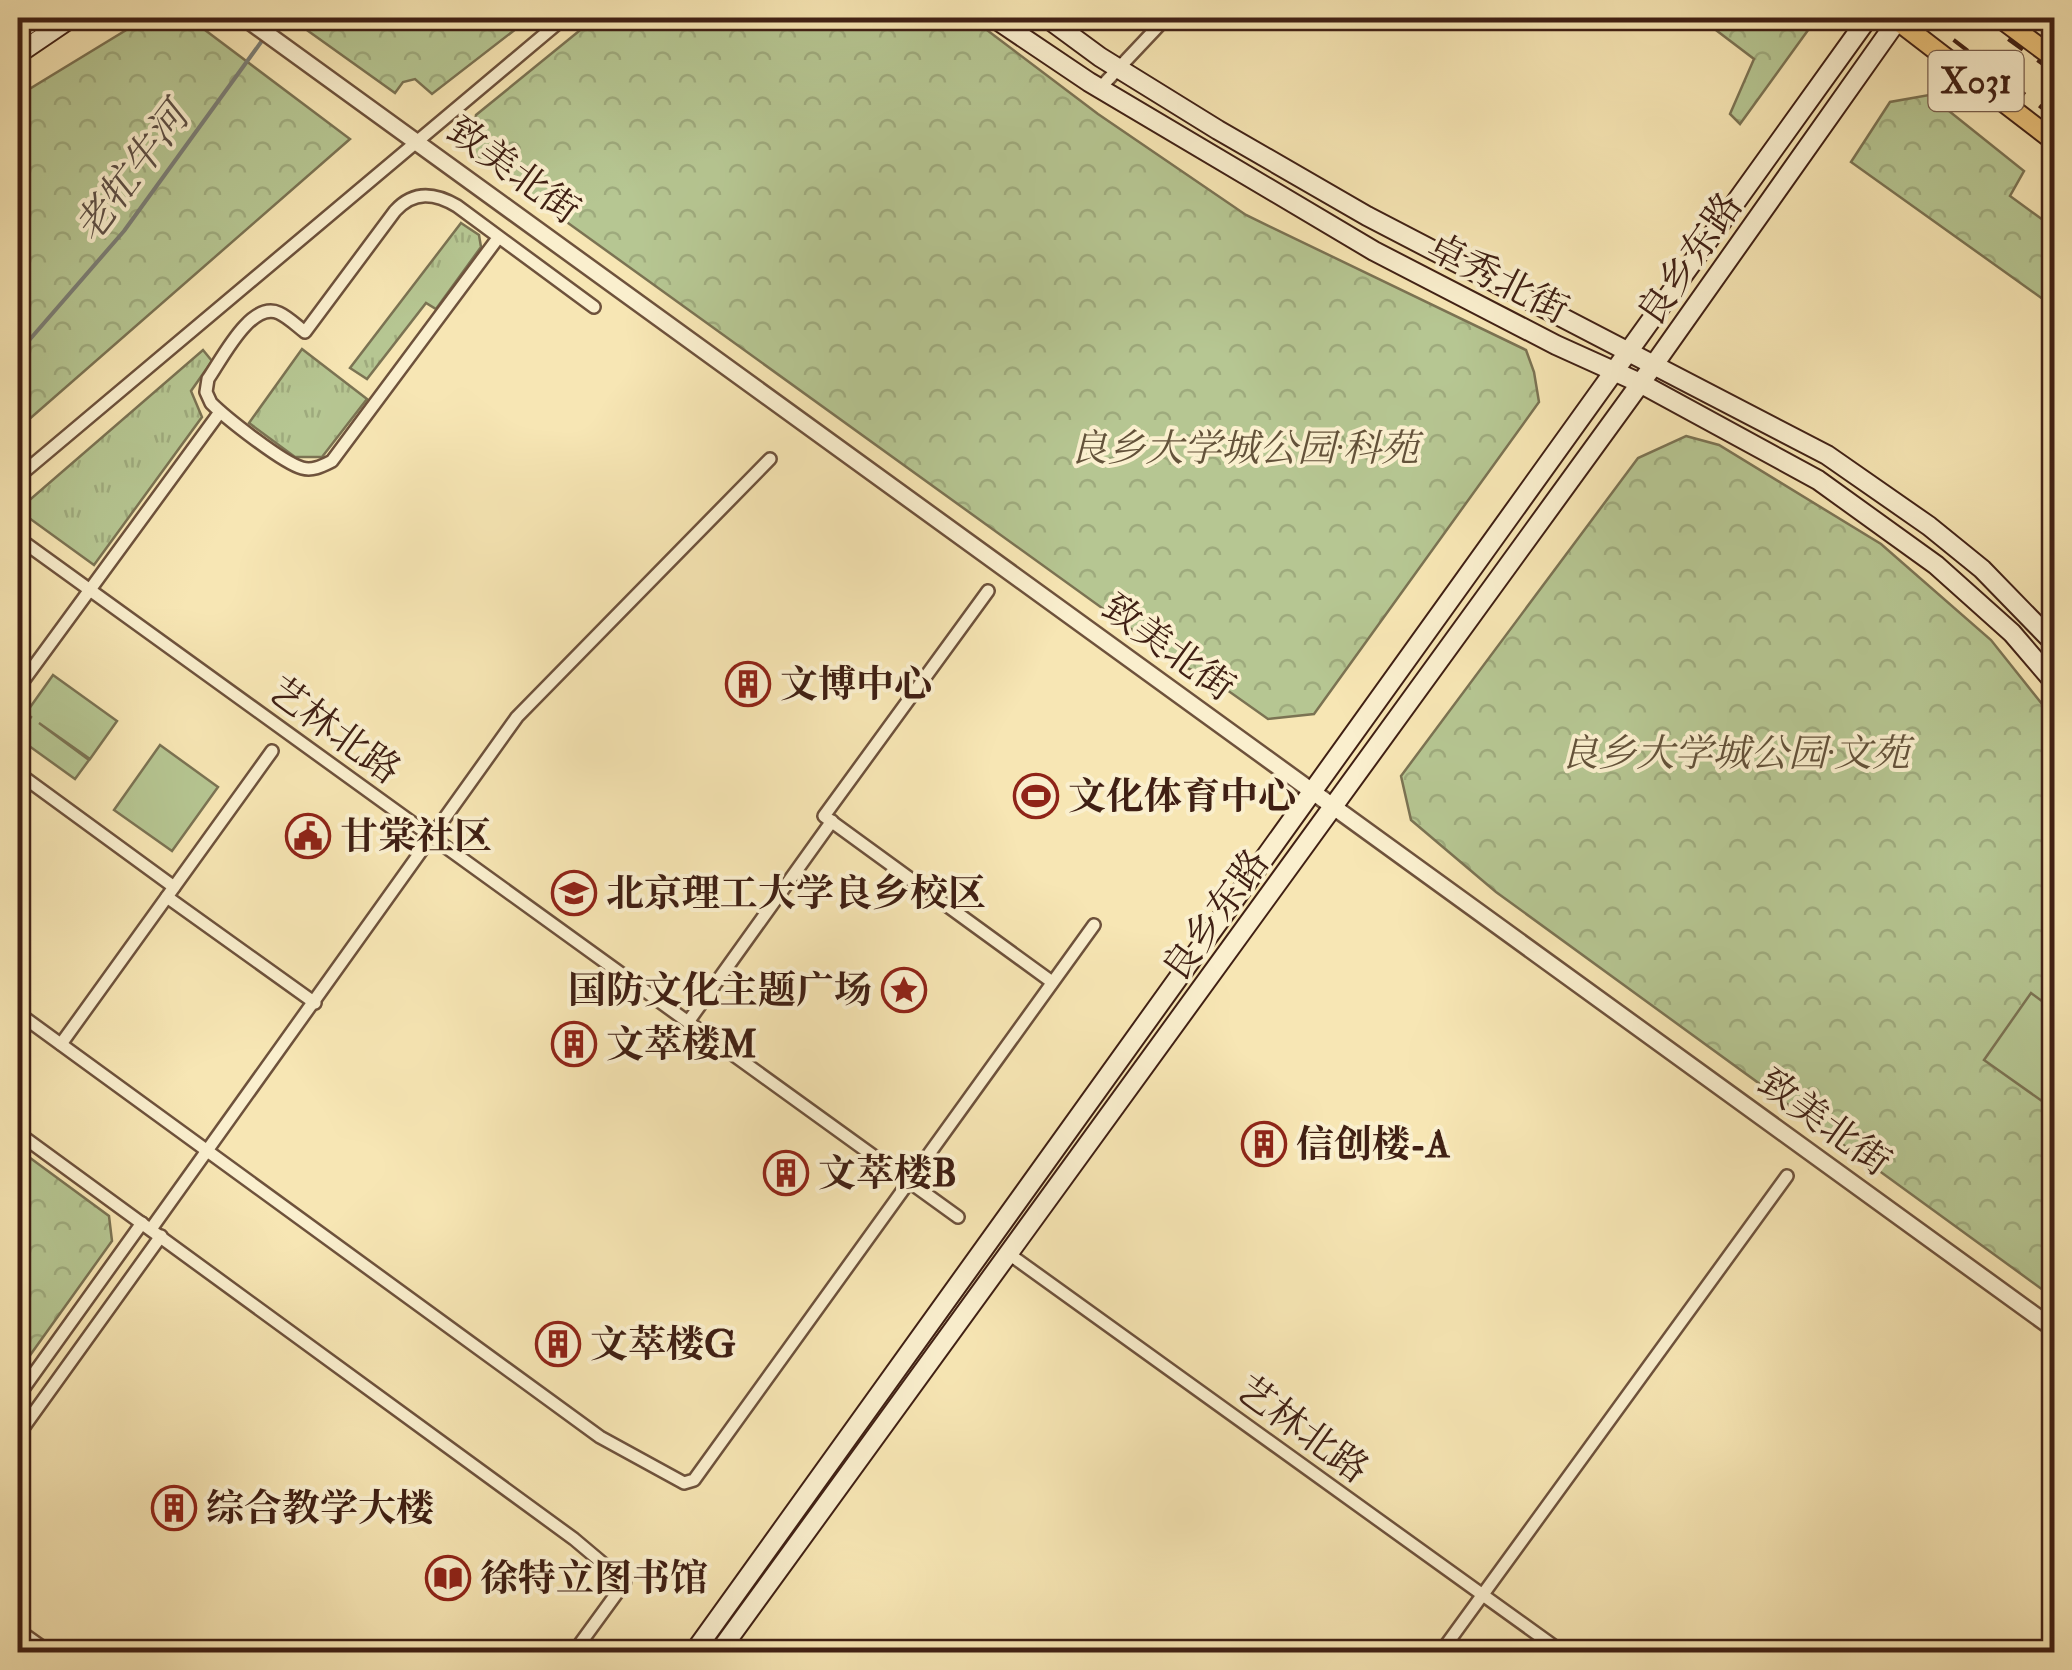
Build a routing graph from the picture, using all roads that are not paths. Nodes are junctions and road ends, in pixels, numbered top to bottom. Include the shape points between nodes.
1 (38, 18) edge
2 (70, 18) edge
3 (245, 18) edge
4 (564, 18) edge
5 (994, 18) edge
6 (1046, 18) edge
7 (1166, 18) edge
8 (1868, 18) edge
9 (1897, 18) edge
10 (2000, 18) edge
11 (18, 31) edge
12 (18, 54) edge
13 (2054, 58) edge
14 (1119, 68) junction
15 (1100, 88) junction
16 (417, 139) junction
17 (2054, 141) edge
18 (498, 238) junction
19 (594, 307) dead end
20 (1628, 352) junction
21 (1654, 366) junction
22 (1613, 372) junction
23 (1640, 383) junction
24 (220, 412) junction
25 (770, 459) dead end
26 (18, 476) edge
27 (18, 538) edge
28 (89, 590) junction
29 (988, 591) dead end
30 (2054, 643) edge
31 (2054, 682) edge
32 (18, 688) edge
33 (272, 751) dead end
34 (18, 773) edge
35 (1312, 791) junction
36 (1334, 807) junction
37 (832, 822) junction
38 (432, 838) junction
39 (171, 892) junction
40 (1094, 925) dead end
41 (1052, 982) junction
42 (315, 1003) junction
43 (18, 1012) edge
44 (688, 1022) junction
45 (61, 1044) junction
46 (18, 1133) edge
47 (209, 1152) junction
48 (1786, 1176) dead end
49 (908, 1181) junction
50 (958, 1217) dead end
51 (152, 1229) junction
52 (1009, 1254) junction
53 (2054, 1328) edge
54 (18, 1396) edge
55 (18, 1435) edge
56 (738, 1593) junction
57 (1483, 1596) junction
58 (754, 1604) junction
59 (18, 1630) edge
60 (49, 1652) edge
61 (574, 1652) edge
62 (694, 1652) edge
63 (720, 1652) edge
64 (1441, 1652) edge
65 (1562, 1652) edge

1 - 11 main road
2 - 12 main road
3 - 16 street, 致美北街
4 - 16 street
5 - 15 main road, 卓秀北街
6 - 14 main road, 卓秀北街
7 - 14 street
8 - 20 main road, 良乡东路
9 - 17 main road, X031
9 - 21 main road, 良乡东路
10 - 13 main road, X031
14 - 15 street
14 - 20 main road, 卓秀北街 via 1367,216
15 - 22 main road, 卓秀北街 via 1374,251
16 - 26 street
16 - 35 street, 致美北街
18 - 19 street
18 - 24 street via 332,461 303,468
18 - 24 street via 433,194 404,202 306,332 278,312 253,316 208,379 206,392
20 - 21 main road, 卓秀北街
20 - 22 main road, 良乡东路
21 - 23 main road, 良乡东路
21 - 30 main road, 卓秀北街 via 1827,455 1982,569
22 - 23 main road, 卓秀北街
22 - 35 main road, 良乡东路
23 - 31 main road, 卓秀北街 via 1770,452 1879,521 2012,633
23 - 36 main road, 良乡东路
24 - 28 street
25 - 38 street via 517,716
27 - 28 street, 艺林北路
28 - 32 street
28 - 38 street, 艺林北路
29 - 37 street via 824,816
33 - 39 street
34 - 39 street
35 - 36 street, 致美北街
35 - 56 main road, 良乡东路
36 - 52 main road, 良乡东路
36 - 53 street, 致美北街
37 - 41 street
37 - 44 street
38 - 42 street
38 - 44 street, 艺林北路
39 - 42 street
39 - 45 street
40 - 41 street
41 - 49 street
42 - 47 street
43 - 45 street
44 - 49 street, 艺林北路
45 - 47 street
46 - 51 street
47 - 49 street via 600,1437 684,1483 694,1480
47 - 51 street
48 - 57 street
49 - 50 street, 艺林北路
51 - 54 street
51 - 55 street
51 - 61 street via 625,1582
52 - 57 street, 艺林北路
52 - 58 main road, 良乡东路
56 - 58 main road
56 - 62 main road, 良乡东路
57 - 64 street
57 - 65 street, 艺林北路
58 - 63 main road, 良乡东路
59 - 60 street

